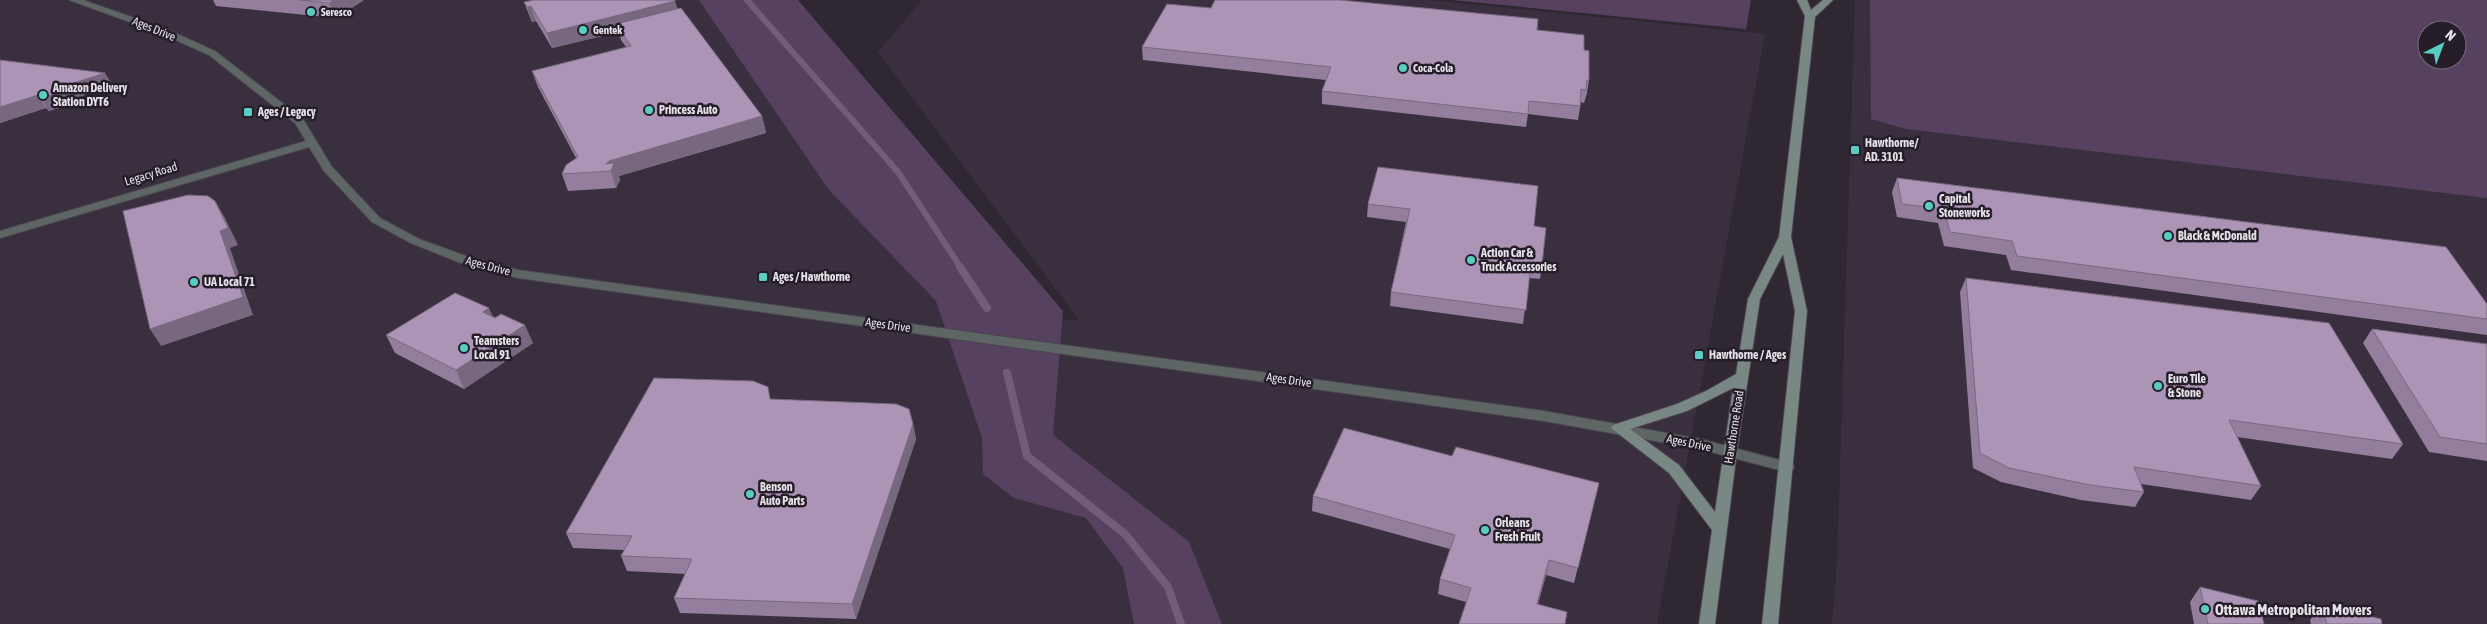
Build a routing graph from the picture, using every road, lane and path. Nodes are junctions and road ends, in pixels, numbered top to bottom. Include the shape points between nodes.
1 (74, 0) edge
2 (1802, 0) edge
3 (1828, 0) edge
4 (1810, 16) junction
5 (312, 143) junction
6 (0, 235) edge
7 (1785, 237) junction
8 (1742, 376) junction
9 (1618, 428) junction
10 (1730, 451) junction
11 (1787, 467) junction
12 (1720, 530) junction
13 (1707, 624) edge
14 (1770, 624) edge

1 - 5 street, Ages Drive via 212,52 298,121
2 - 4 main road
3 - 4 main road
4 - 7 main road, Hawthorne Road
5 - 6 street, Legacy Road
5 - 9 street, Ages Drive via 334,176 376,220 415,241 462,259 518,274
7 - 8 main road, Hawthorne Road via 1754,299
7 - 11 main road, Hawthorne Road via 1801,310
8 - 9 main road via 1715,395 1688,407
8 - 10 main road, Hawthorne Road
9 - 10 street, Ages Drive
9 - 12 main road via 1674,469
10 - 11 street, Ages Drive
10 - 12 main road, Hawthorne Road
11 - 14 main road, Hawthorne Road
12 - 13 main road, Hawthorne Road

